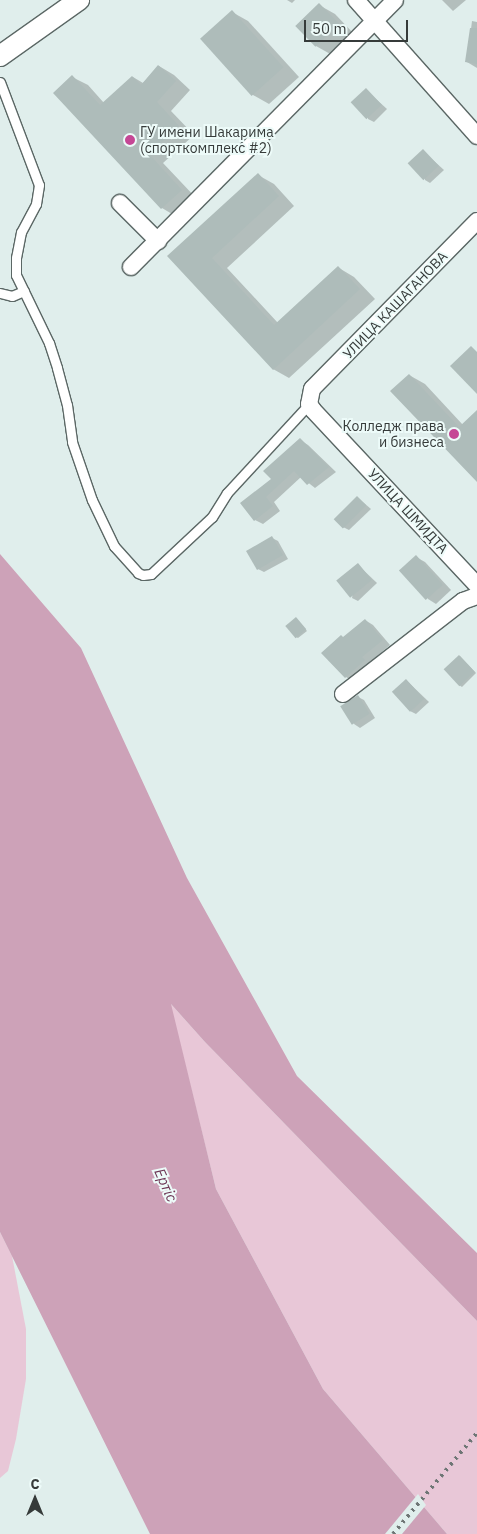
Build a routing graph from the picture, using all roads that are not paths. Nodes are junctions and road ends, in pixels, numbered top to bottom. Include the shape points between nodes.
1 (80, 0) edge
2 (356, 0) edge
3 (395, 0) edge
4 (374, 20) junction
5 (0, 56) edge
6 (0, 82) edge
7 (477, 136) edge
8 (120, 204) dead end
9 (477, 221) edge
10 (158, 241) junction
11 (131, 267) dead end
12 (24, 290) junction
13 (0, 293) edge
14 (311, 396) junction
15 (477, 585) edge
16 (477, 596) edge
17 (343, 694) dead end

1 - 5 street
2 - 4 street
3 - 4 street
4 - 7 street
4 - 10 street
6 - 12 lane via 39,185 36,204 21,232 16,258 16,275
8 - 10 street
9 - 14 street, УЛИЦА КАШАГАНОВА
10 - 11 street
12 - 13 lane via 12,296
12 - 14 lane via 49,343 67,405 72,442 99,517 114,546 143,575 151,574 212,517 227,493
14 - 15 street, УЛИЦА ШМИДТА via 313,410
16 - 17 street via 463,601

